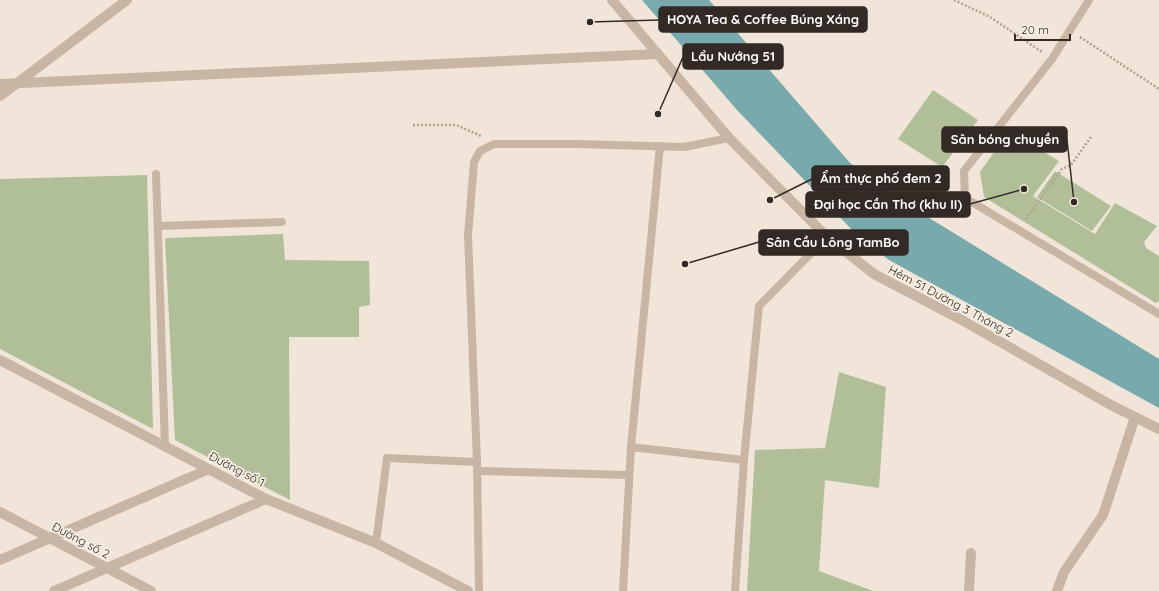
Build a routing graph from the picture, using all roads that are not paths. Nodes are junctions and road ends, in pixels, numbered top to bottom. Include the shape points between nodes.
1 (127, 0) edge
2 (612, 0) edge
3 (1089, 0) edge
4 (658, 54) junction
5 (17, 83) junction
6 (0, 84) edge
7 (0, 96) edge
8 (728, 138) junction
9 (660, 146) junction
10 (156, 174) dead end
11 (282, 222) dead end
12 (158, 226) junction
13 (826, 237) junction
14 (1159, 314) edge
15 (0, 360) edge
16 (1135, 417) junction
17 (1159, 429) edge
18 (165, 446) junction
19 (631, 447) junction
20 (744, 460) junction
21 (477, 462) junction
22 (209, 469) junction
23 (477, 471) junction
24 (629, 475) junction
25 (266, 499) junction
26 (0, 512) edge
27 (50, 538) junction
28 (376, 543) junction
29 (971, 553) dead end
30 (0, 560) edge
31 (107, 568) junction
32 (54, 591) edge
33 (151, 591) edge
34 (468, 591) edge
35 (479, 591) edge
36 (623, 591) edge
37 (735, 591) edge
38 (969, 591) edge
39 (1057, 591) edge

1 - 5 street
2 - 4 street, Hẻm 51 Đường 3 Tháng 2
3 - 14 lane via 1052,59 964,171 965,198
4 - 5 street
4 - 8 street, Hẻm 51 Đường 3 Tháng 2
5 - 6 street
5 - 7 street
8 - 9 lane via 684,147
8 - 13 street, Hẻm 51 Đường 3 Tháng 2
9 - 19 lane
9 - 21 lane via 494,144 480,151 474,162 468,235
10 - 12 lane
11 - 12 lane
12 - 18 lane
13 - 16 street, Hẻm 51 Đường 3 Tháng 2 via 874,274
13 - 20 lane via 759,306
15 - 18 street, Đường số 1
16 - 17 street, Hẻm 51 Đường 3 Tháng 2
16 - 39 street via 1103,515 1064,572
18 - 22 street, Đường số 1
19 - 20 lane
19 - 24 lane
20 - 37 lane
21 - 23 lane
21 - 28 lane via 387,458
22 - 25 street, Đường số 1
22 - 27 street
23 - 24 lane
23 - 35 lane
24 - 36 lane
25 - 28 street, Đường số 1
25 - 31 street
26 - 27 street, Đường số 2
27 - 30 street
27 - 31 street, Đường số 2
28 - 34 street, Đường số 1
29 - 38 street
31 - 32 street
31 - 33 street, Đường số 2

